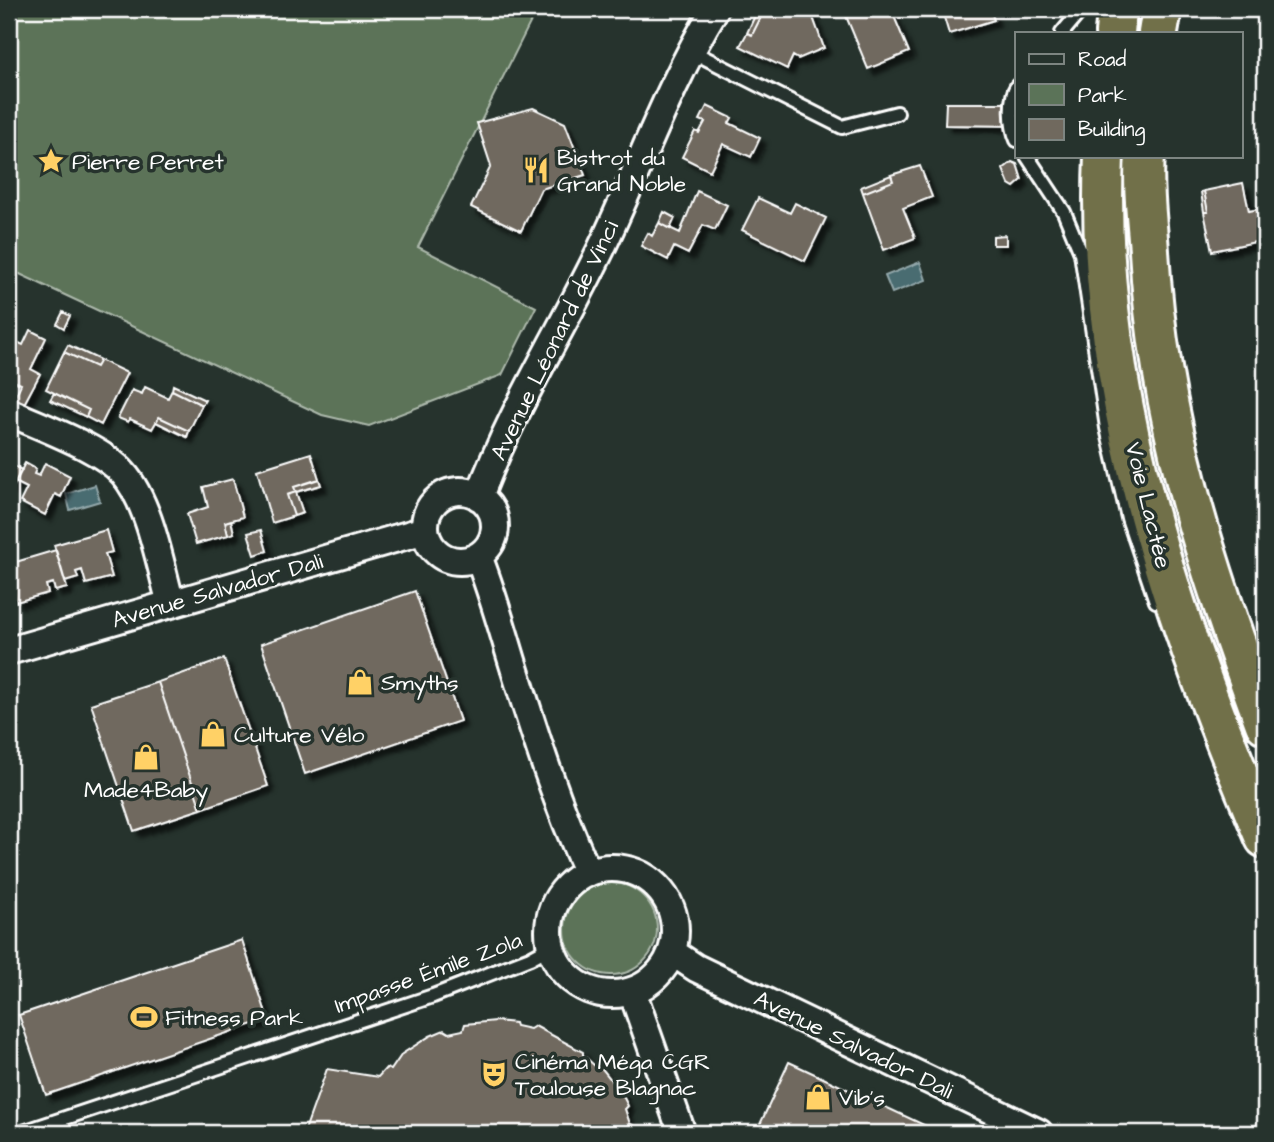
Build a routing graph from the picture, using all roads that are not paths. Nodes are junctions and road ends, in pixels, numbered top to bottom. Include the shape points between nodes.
1 (715, 9) edge
2 (1082, 9) edge
3 (1117, 9) edge
4 (1162, 9) edge
5 (700, 31) edge
6 (1063, 32) edge
7 (1115, 32) edge
8 (1158, 32) edge
9 (1015, 89) edge
10 (897, 113) dead end
11 (1015, 136) edge
12 (1028, 158) edge
13 (1104, 158) edge
14 (1145, 158) edge
15 (9, 412) edge
16 (479, 497) junction
17 (425, 530) junction
18 (478, 556) junction
19 (171, 604) junction
20 (1161, 614) dead end
21 (1172, 638) dead end
22 (9, 651) edge
23 (1265, 724) edge
24 (1236, 768) junction
25 (1265, 838) edge
26 (587, 873) junction
27 (550, 947) junction
28 (672, 952) junction
29 (632, 991) junction
30 (20, 1133) edge
31 (682, 1133) edge
32 (1039, 1133) edge

1 - 5 street, Avenue Léonard de Vinci
2 - 6 lane
3 - 7 highway
4 - 8 highway
5 - 10 lane via 842,127
5 - 16 street, Avenue Léonard de Vinci
9 - 11 lane
12 - 20 lane via 1064,212 1081,253 1105,416 1128,518
13 - 24 highway, Voie Lactée via 1101,221 1119,379 1146,505 1177,612
14 - 23 highway, Voie Lactée via 1161,380 1215,589
15 - 19 street via 122,471 138,494
16 - 17 street via 462,491 440,497 428,512
16 - 18 street via 491,511 495,529
17 - 18 street via 432,547 443,557 457,561
17 - 19 street, Avenue Salvador Dali
18 - 26 street via 541,754
19 - 22 street, Avenue Salvador Dali
21 - 24 lane
24 - 25 highway, Voie Lactée
26 - 27 street via 569,885 555,903 549,924
26 - 28 street via 623,869 655,885 673,916
27 - 29 street via 568,977 582,987 615,995
27 - 30 lane, Impasse Émile Zola via 433,996
28 - 29 street via 663,969
28 - 32 street, Avenue Salvador Dali via 696,968
29 - 31 street

